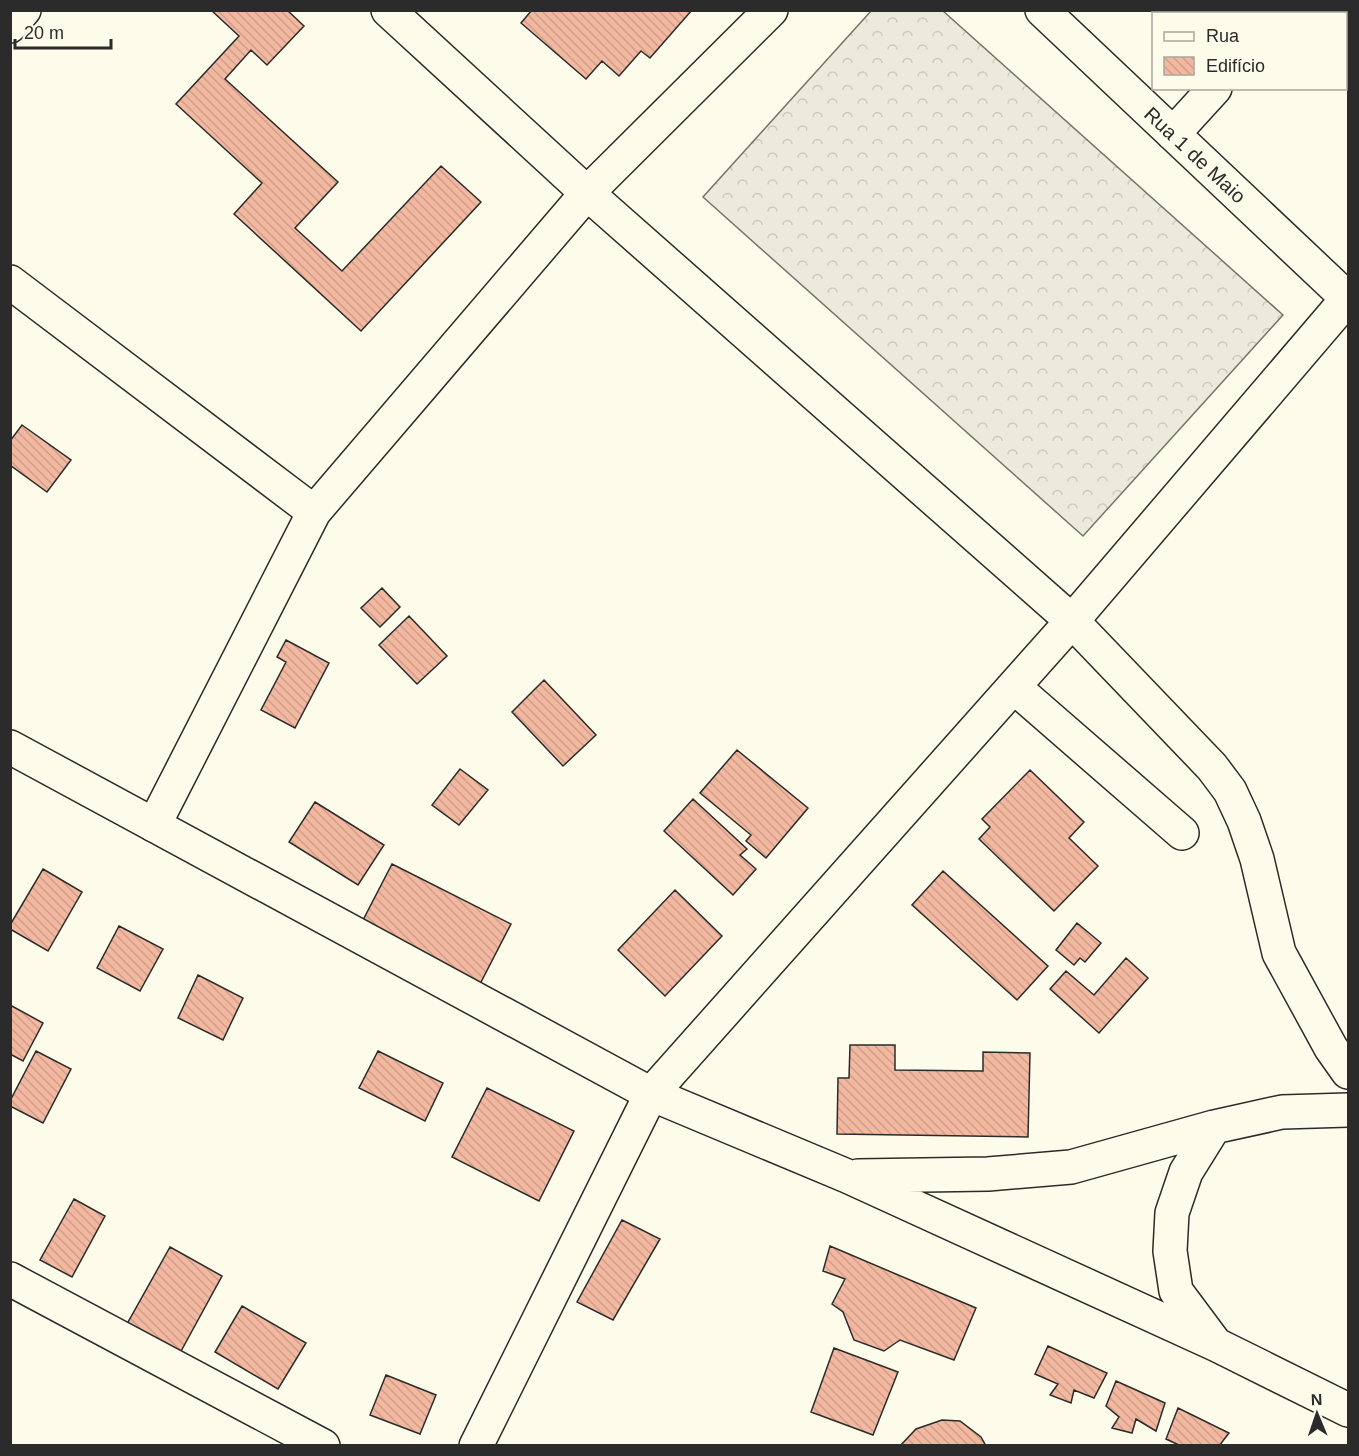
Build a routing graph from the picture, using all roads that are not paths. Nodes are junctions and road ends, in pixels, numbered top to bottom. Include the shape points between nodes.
1 (24, 10) edge
2 (388, 10) edge
3 (771, 10) edge
4 (1042, 10) edge
5 (10, 26) edge
6 (1213, 90) edge
7 (1173, 134) junction
8 (588, 193) junction
9 (10, 282) edge
10 (1348, 298) edge
11 (314, 512) junction
12 (1072, 621) junction
13 (1014, 687) junction
14 (10, 747) edge
15 (154, 825) junction
16 (1182, 833) dead end
17 (1348, 1071) edge
18 (651, 1094) junction
19 (1348, 1110) edge
20 (1214, 1127) junction
21 (847, 1176) junction
22 (10, 1280) edge
23 (1217, 1345) junction
24 (1340, 1406) edge
25 (323, 1446) edge
26 (476, 1446) edge

1 - 5 main road
2 - 8 main road
3 - 8 main road
4 - 7 main road, Rua 1 de Maio
6 - 7 main road
7 - 10 main road, Rua 1 de Maio
8 - 11 main road
8 - 12 main road
9 - 11 main road
10 - 12 main road
11 - 15 main road
12 - 13 main road
12 - 17 main road via 1230,790 1257,859 1279,953 1331,1048
13 - 16 main road
13 - 18 main road
14 - 15 main road
15 - 18 main road
18 - 21 main road
18 - 26 main road
19 - 20 main road via 1282,1112
20 - 21 main road via 1071,1167 988,1174
20 - 23 main road via 1186,1172 1172,1213 1170,1251 1176,1291
21 - 23 main road
22 - 25 main road
23 - 24 main road

